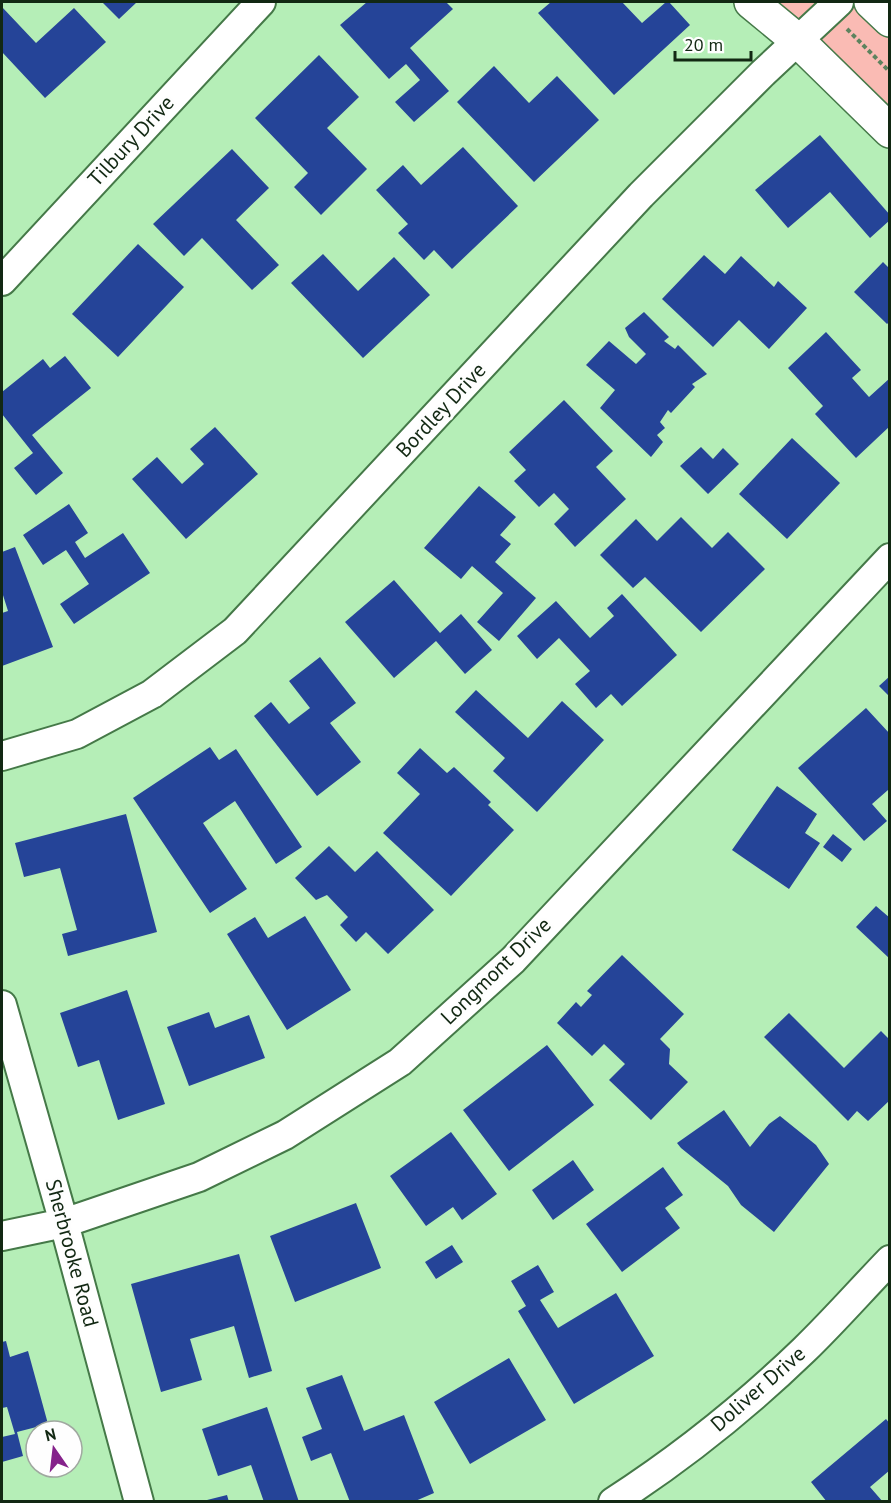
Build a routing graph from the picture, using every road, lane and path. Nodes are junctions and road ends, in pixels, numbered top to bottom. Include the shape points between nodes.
1 (261, 2) edge
2 (751, 2) edge
3 (871, 2) edge
4 (834, 6) edge
5 (890, 20) edge
6 (797, 40) junction
7 (890, 72) edge
8 (890, 131) edge
9 (2, 281) edge
10 (890, 558) edge
11 (2, 756) edge
12 (2, 1005) edge
13 (64, 1223) junction
14 (2, 1236) edge
15 (890, 1260) edge
16 (139, 1502) edge
17 (613, 1502) edge

1 - 9 street, Tilbury Drive
2 - 6 street
3 - 5 street
4 - 6 street, Bordley Drive
4 - 7 path
6 - 8 street
6 - 11 street, Bordley Drive via 641,195 235,631 152,694 78,734
10 - 13 street, Longmont Drive via 513,960 400,1062 285,1135 199,1177
12 - 13 street, Sherbrooke Road
13 - 14 street, Longmont Drive
13 - 16 street, Sherbrooke Road
15 - 17 street, Doliver Drive via 804,1351 734,1412

